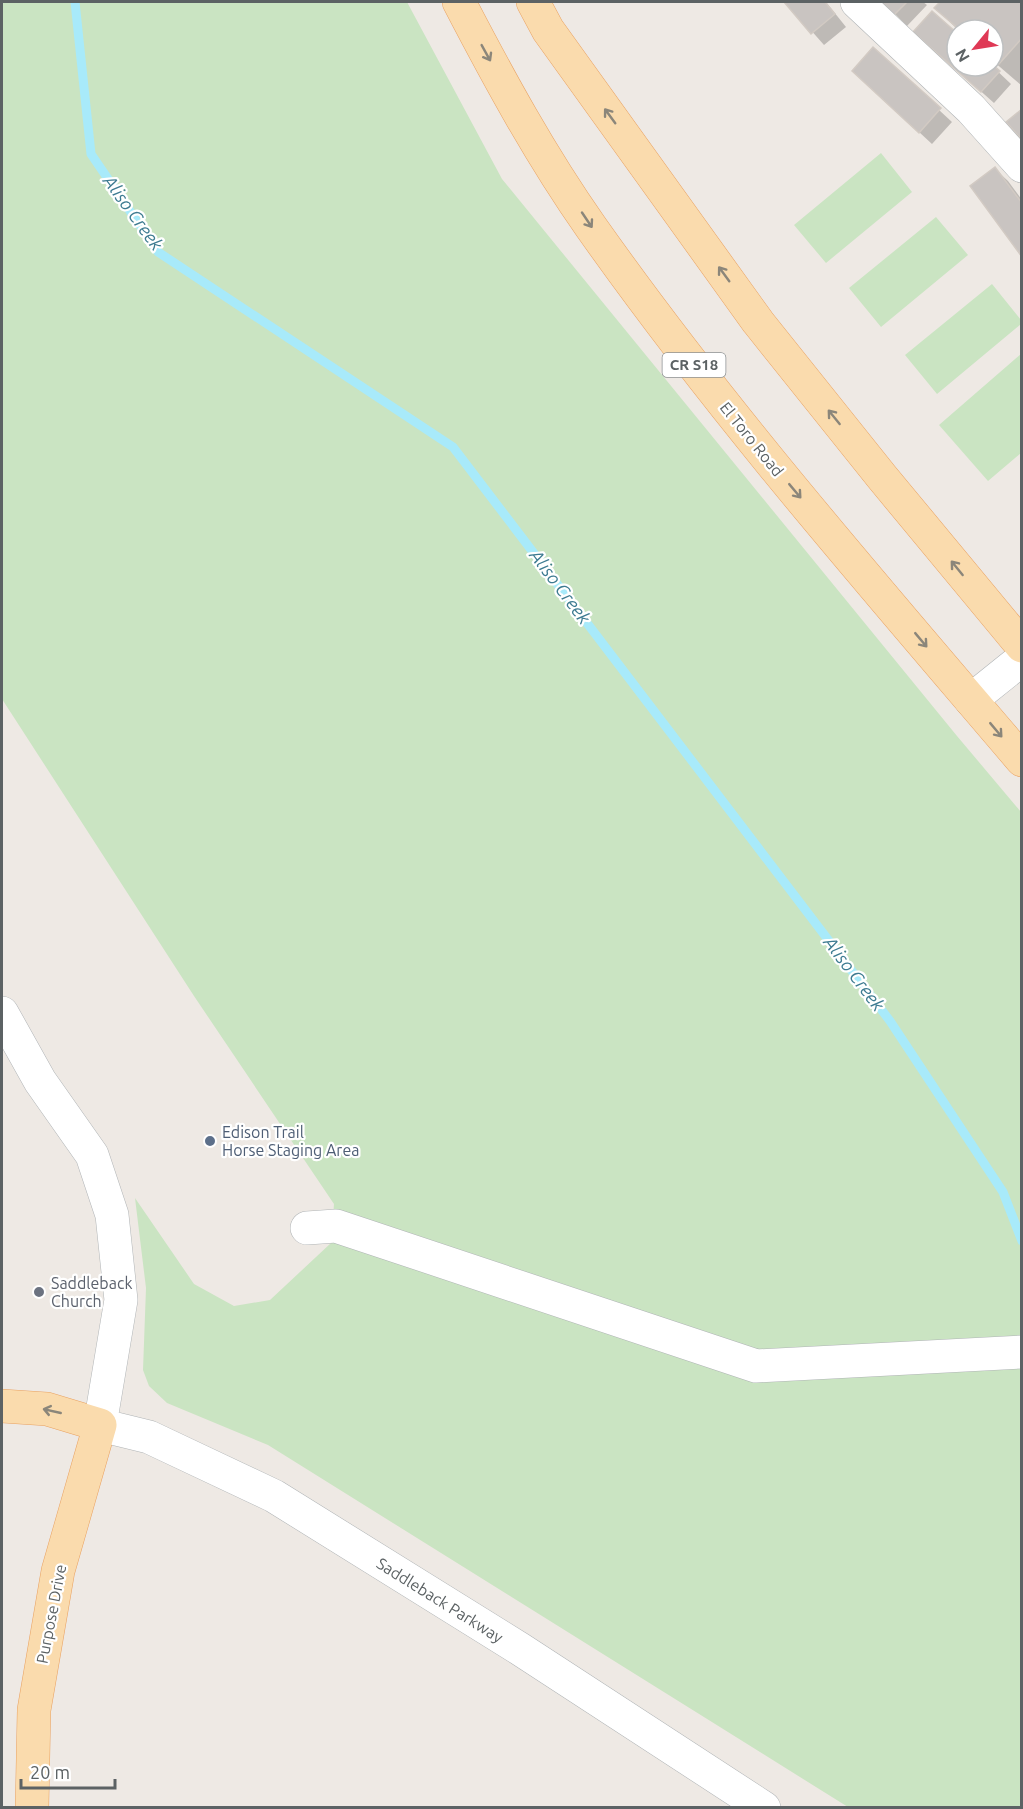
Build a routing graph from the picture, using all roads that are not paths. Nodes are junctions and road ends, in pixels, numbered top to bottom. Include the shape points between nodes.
1 (459, 2) edge
2 (533, 2) edge
3 (857, 2) edge
4 (1022, 166) edge
5 (1022, 646) edge
6 (1022, 659) edge
7 (971, 700) junction
8 (1022, 760) edge
9 (2, 1013) edge
10 (307, 1228) dead end
11 (1022, 1352) edge
12 (2, 1406) edge
13 (100, 1425) junction
14 (32, 1808) edge
15 (764, 1808) edge

1 -> 7 main road, El Toro Road / CR S18 via 531,134 591,226 728,410
5 -> 2 main road via 759,322 548,30
3 - 4 street via 971,110
6 - 7 street
7 -> 8 main road, El Toro Road / CR S18
9 - 13 street via 40,1081 92,1155 112,1215 121,1300
10 - 11 street via 336,1226 756,1366
13 -> 12 main road, Saddleback Parkway via 48,1409
13 - 14 main road, Purpose Drive via 56,1583 33,1710
13 - 15 street, Saddleback Parkway via 149,1437 274,1496 520,1649

